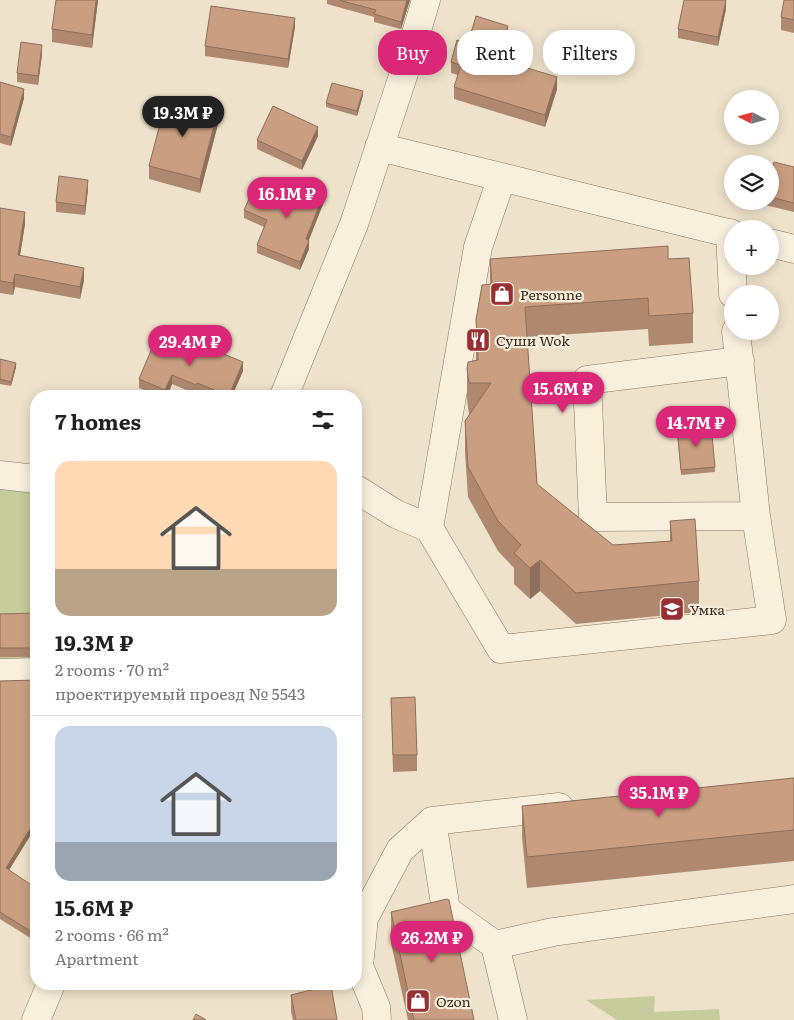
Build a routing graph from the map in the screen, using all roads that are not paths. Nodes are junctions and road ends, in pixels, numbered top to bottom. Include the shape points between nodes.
1 (426, 0) edge
2 (379, 147) junction
3 (502, 177) junction
4 (724, 232) edge
5 (779, 245) edge
6 (794, 249) edge
7 (737, 340) edge
8 (740, 361) junction
9 (286, 390) edge
10 (0, 475) edge
11 (30, 478) edge
12 (362, 493) edge
13 (756, 516) junction
14 (428, 528) junction
15 (30, 672) edge
16 (0, 673) edge
17 (579, 805) edge
18 (432, 821) junction
19 (794, 900) edge
20 (362, 934) edge
21 (495, 944) junction
22 (362, 975) edge
23 (48, 990) edge
24 (36, 1020) edge
25 (378, 1020) edge
26 (512, 1020) edge

1 - 2 street
2 - 3 street
2 - 9 street via 354,224
3 - 4 street
3 - 14 street via 478,247
5 - 6 street
7 - 8 street
8 - 13 street
8 - 13 street via 587,380 593,517
10 - 11 street
12 - 14 street via 396,514
13 - 14 street via 772,620 501,649
15 - 16 street
17 - 18 street
18 - 20 street via 400,850 364,918
18 - 21 street via 446,910
19 - 21 street via 553,932
21 - 26 street
22 - 25 street
23 - 24 street

